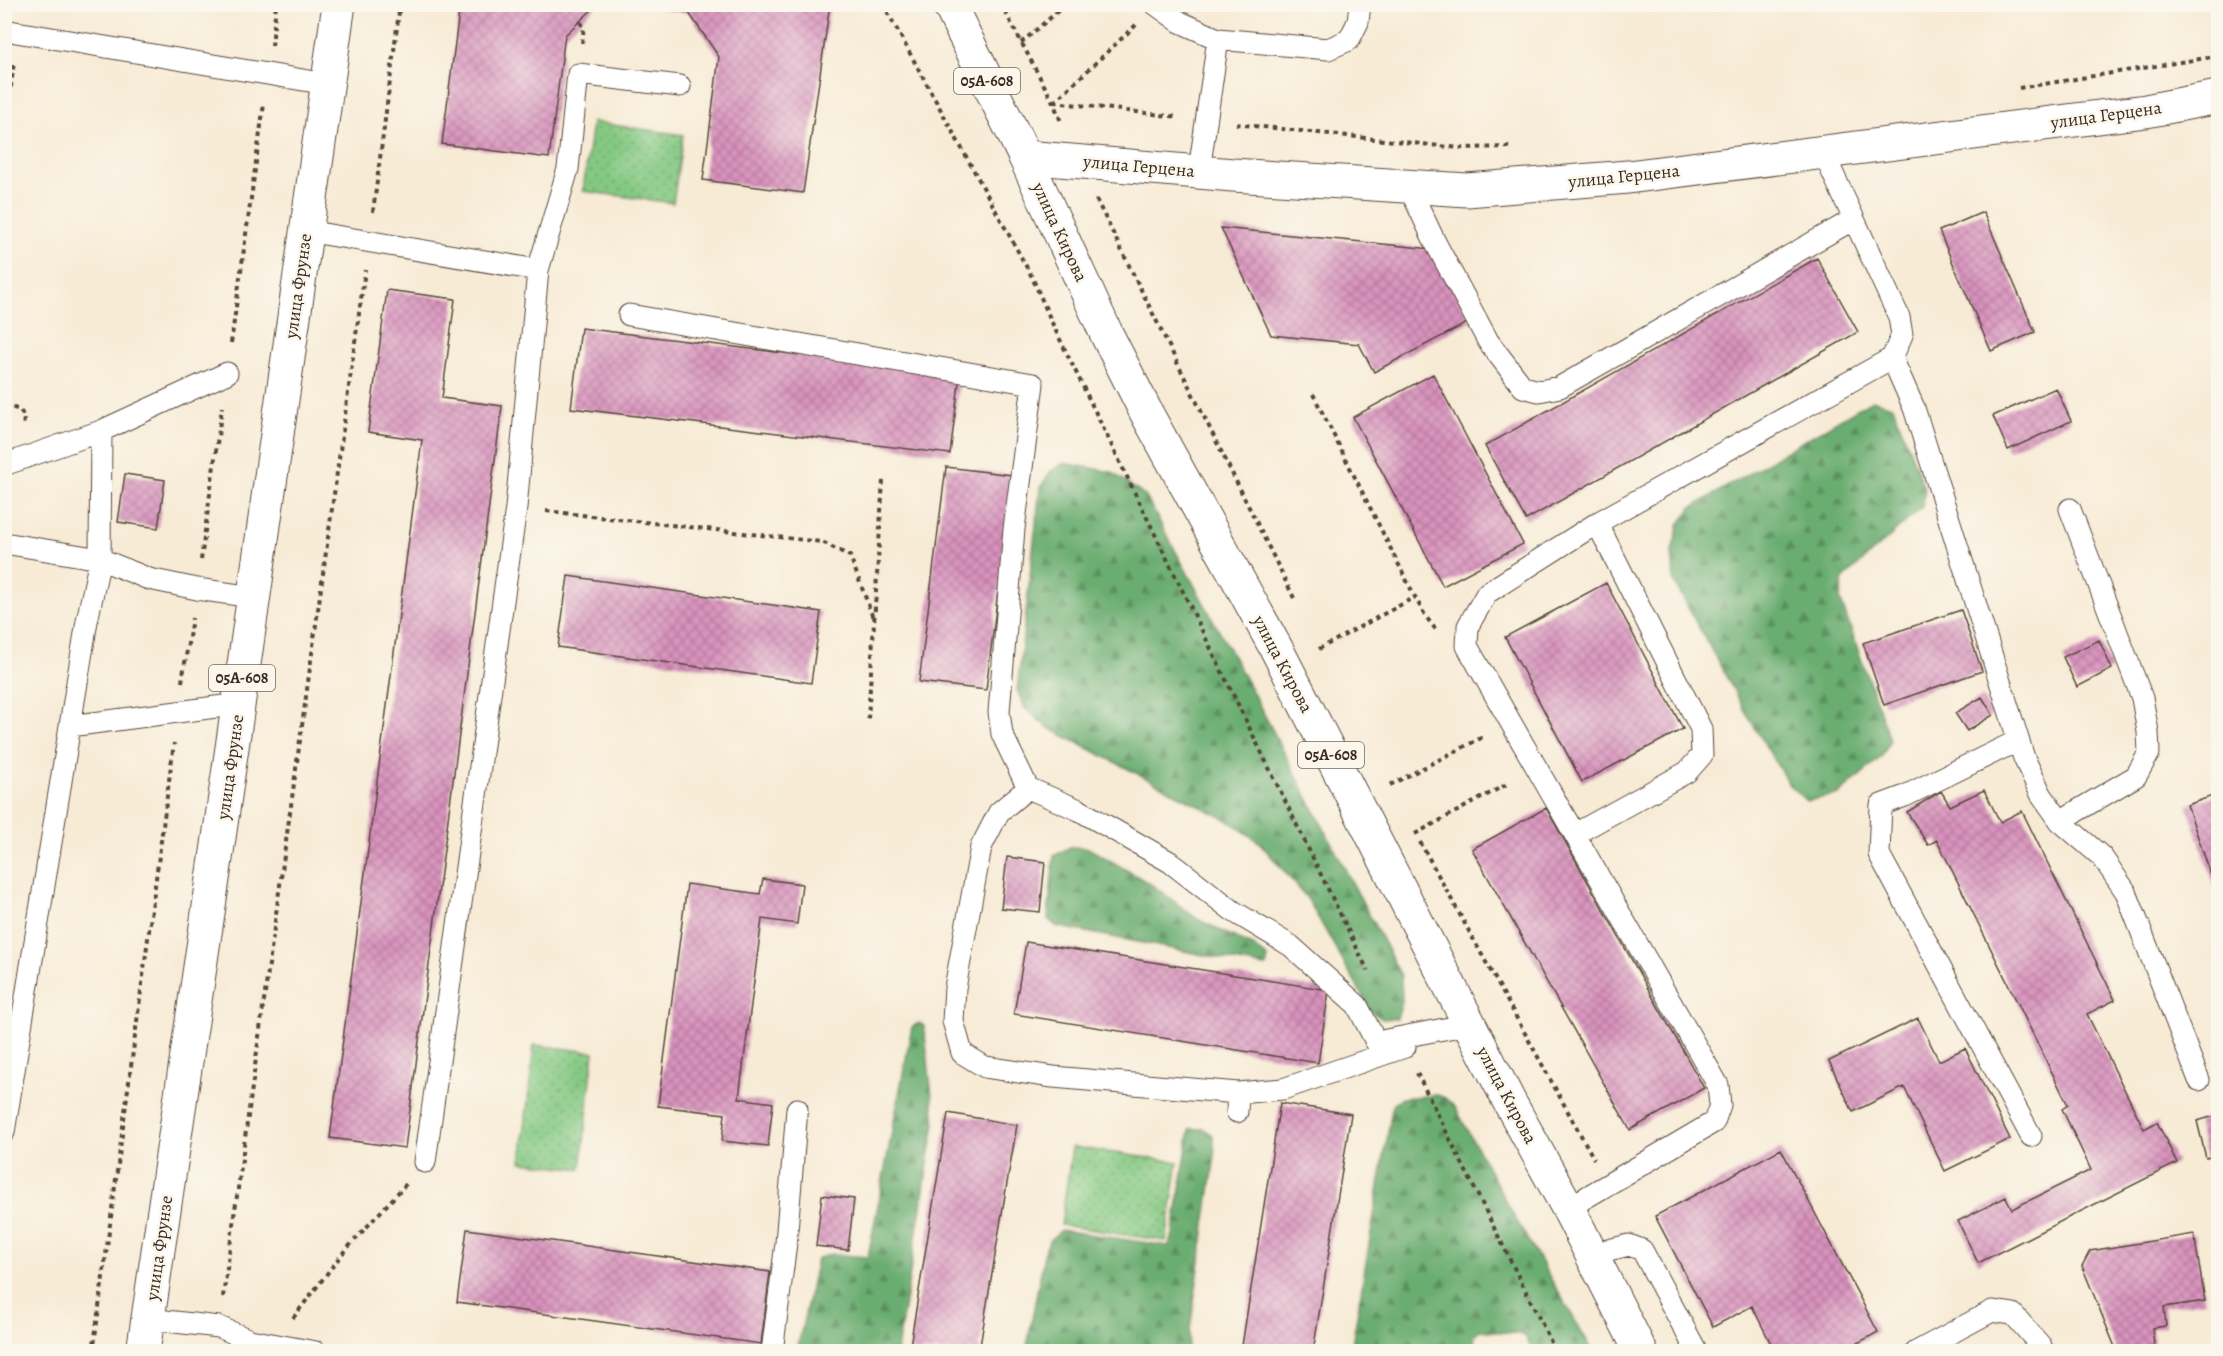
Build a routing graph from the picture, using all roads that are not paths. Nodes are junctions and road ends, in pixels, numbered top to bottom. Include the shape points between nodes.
1 (339, 4) edge
2 (949, 4) edge
3 (1360, 4) edge
4 (1156, 5) edge
5 (11, 31) edge
6 (1218, 39) junction
7 (327, 84) junction
8 (680, 86) dead end
9 (2218, 97) edge
10 (1823, 152) junction
11 (1025, 157) junction
12 (1200, 171) junction
13 (1409, 187) junction
14 (1854, 219) junction
15 (306, 231) junction
16 (538, 270) junction
17 (629, 315) dead end
18 (1892, 358) junction
19 (227, 373) dead end
20 (101, 430) junction
21 (4, 465) edge
22 (2070, 509) dead end
23 (1597, 523) junction
24 (4, 543) edge
25 (100, 559) junction
26 (253, 597) junction
27 (239, 704) junction
28 (70, 726) junction
29 (2017, 741) junction
30 (1028, 788) junction
31 (2060, 820) junction
32 (1575, 834) junction
33 (1470, 1024) junction
34 (2199, 1080) dead end
35 (797, 1108) dead end
36 (4, 1132) edge
37 (2031, 1136) dead end
38 (425, 1162) road end
39 (1568, 1208) junction
40 (1592, 1254) junction
41 (148, 1319) junction
42 (249, 1346) edge
43 (143, 1352) edge
44 (316, 1352) edge
45 (772, 1352) edge
46 (1641, 1352) edge
47 (1697, 1352) edge
48 (1917, 1352) edge
49 (2043, 1352) edge

1 - 7 main road, улица Фрунзе / 05А-608
2 - 11 main road, улица Кирова / 05А-608
3 - 6 lane via 1358,22 1349,40 1328,49
4 - 6 lane via 1180,22
5 - 7 lane
6 - 12 lane
7 - 15 main road, улица Фрунзе / 05А-608
8 - 16 lane via 578,74 568,169
9 - 10 main road, улица Герцена via 2146,111
10 - 13 main road, улица Герцена via 1628,177 1467,190
10 - 14 lane
11 - 12 main road, улица Герцена
11 - 33 main road, улица Кирова / 05А-608 via 1148,416 1277,650
12 - 13 main road, улица Герцена
13 - 14 lane via 1488,341 1523,387 1539,391 1560,387
14 - 18 lane via 1899,317 1902,335
15 - 16 lane
15 - 26 main road, улица Фрунзе / 05А-608
16 - 38 lane via 516,508
17 - 30 lane via 1033,384 1014,529 999,712 1002,734
18 - 23 lane
18 - 29 lane via 1914,408
19 - 20 lane
20 - 21 lane
20 - 25 lane
22 - 31 lane via 2142,698 2149,753 2136,776
23 - 32 lane via 1487,593 1468,626 1467,646
23 - 32 lane via 1701,729 1702,755 1687,772
24 - 25 lane
25 - 26 lane via 149,579
25 - 28 lane
26 - 27 main road, улица Фрунзе / 05А-608
27 - 28 lane
27 - 41 main road, улица Фрунзе / 05А-608
28 - 36 lane
29 - 31 lane via 2041,794
29 - 37 lane via 1881,805 1879,854
30 - 33 lane via 1079,810 1170,862 1233,911 1291,946 1357,1005 1376,1042
30 - 33 lane via 999,812 981,847 955,988 953,1021 962,1053 985,1066 1238,1102
31 - 34 lane via 2102,858 2126,892
32 - 39 lane via 1718,1085 1720,1105 1714,1122
33 - 39 main road, улица Кирова / 05А-608
35 - 45 lane
39 - 40 main road, улица Кирова / 05А-608
40 - 46 main road, улица Кирова / 05А-608
40 - 47 lane via 1629,1245 1642,1250
41 - 42 lane via 219,1327
41 - 43 main road, улица Фрунзе / 05А-608
42 - 44 lane via 272,1344
48 - 49 lane via 1992,1311 2013,1314

